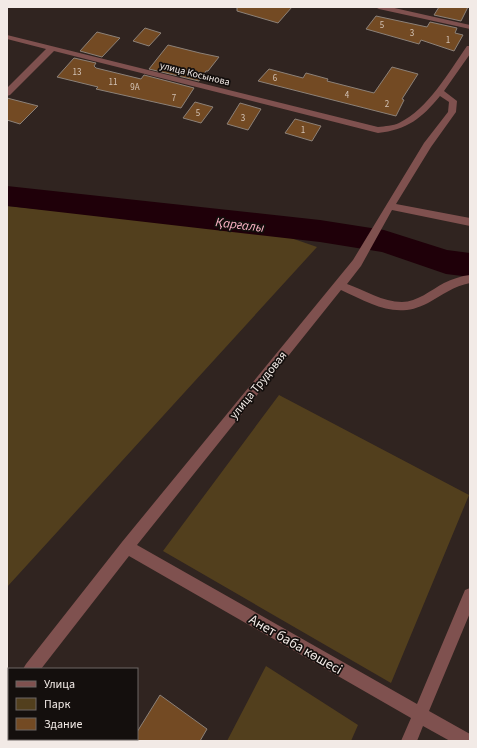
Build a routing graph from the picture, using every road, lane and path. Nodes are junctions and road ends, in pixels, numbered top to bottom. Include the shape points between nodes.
1 (379, 7) edge
2 (470, 27) edge
3 (7, 37) edge
4 (52, 48) junction
5 (470, 48) edge
6 (7, 92) edge
7 (439, 92) junction
8 (390, 206) junction
9 (470, 222) edge
10 (470, 279) edge
11 (339, 285) junction
12 (127, 547) junction
13 (470, 595) edge
14 (32, 668) edge
15 (419, 714) junction
16 (409, 741) edge
17 (466, 741) edge

1 - 2 street
3 - 4 street, улица Косынова
4 - 6 street
4 - 7 street, улица Косынова via 378,130 404,124 418,114
5 - 7 street
7 - 8 street, улица Трудовая via 453,102 452,112 427,145
8 - 9 street
8 - 11 street, улица Трудовая via 357,262
10 - 11 street via 459,280 408,306 386,304
11 - 12 street, улица Трудовая
12 - 14 street, улица Трудовая
12 - 15 street, Анет баба көшесі
13 - 15 street
15 - 16 street
15 - 17 street, Анет баба көшесі

